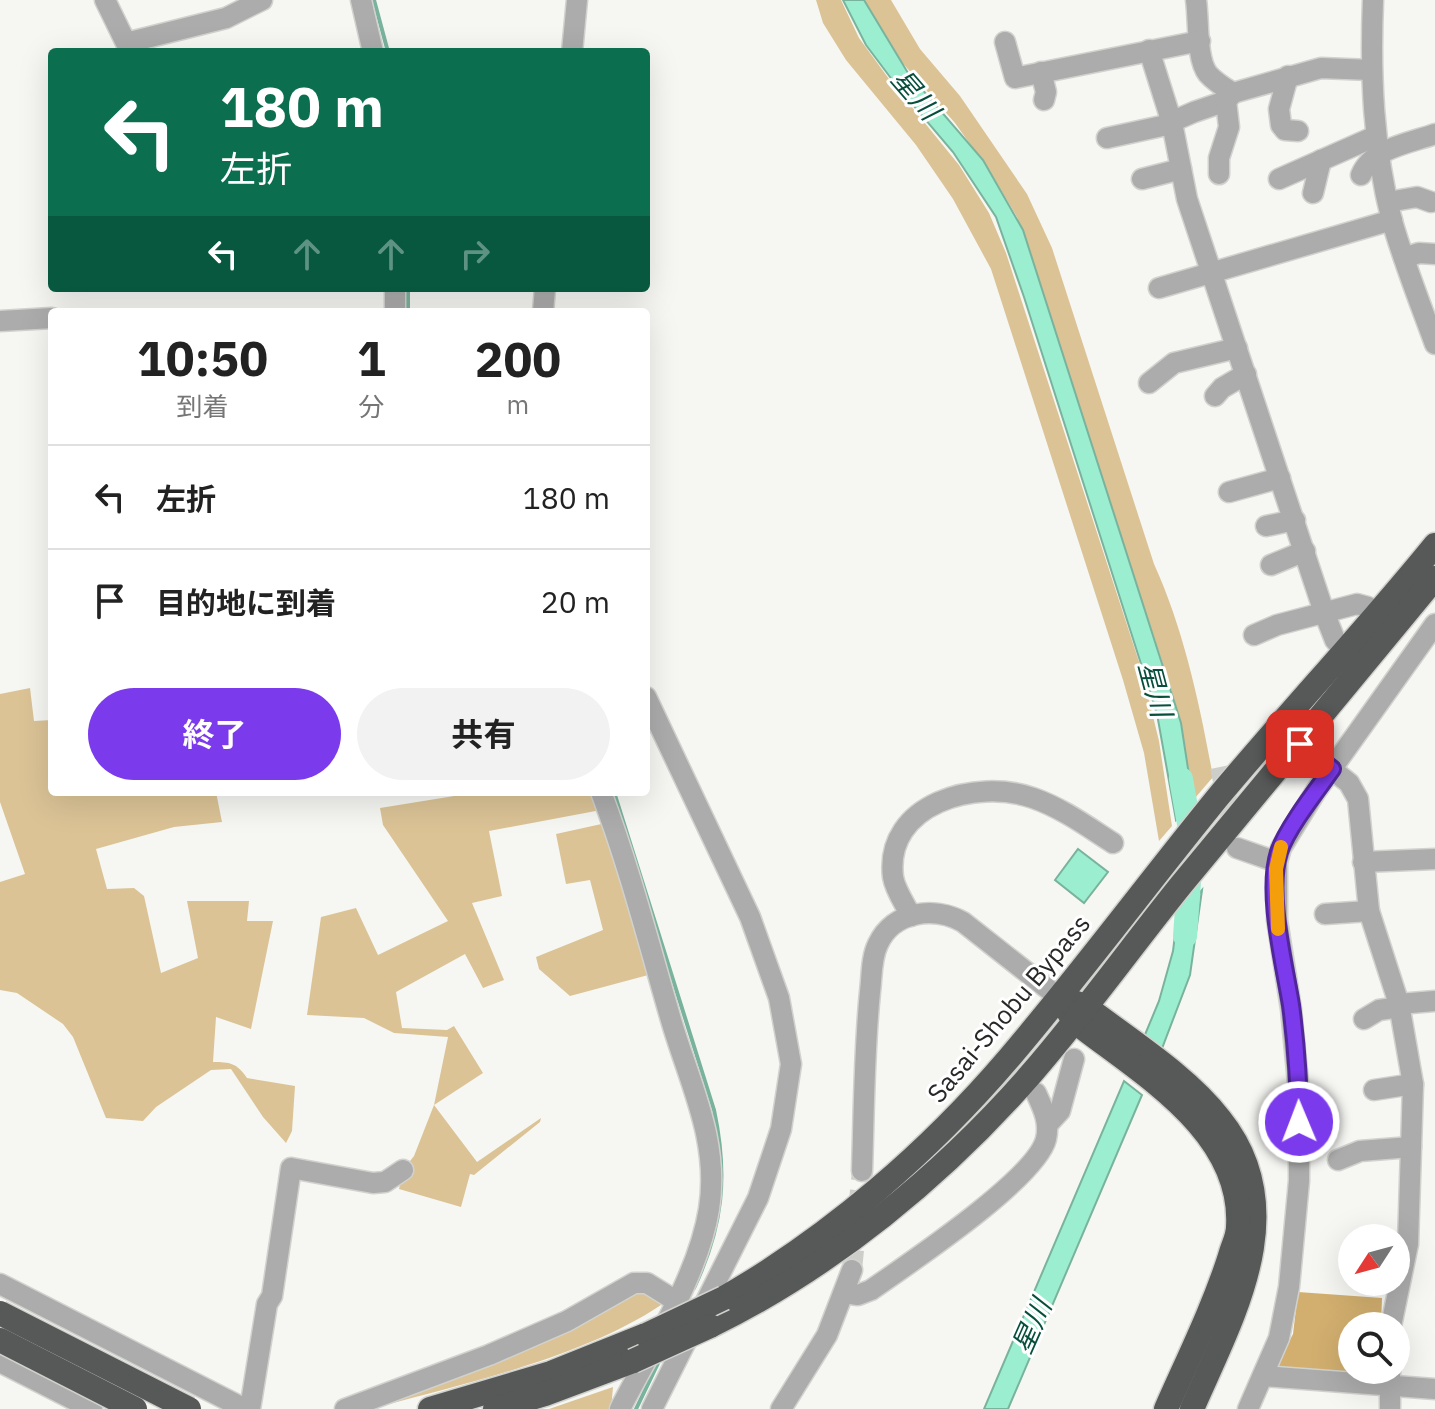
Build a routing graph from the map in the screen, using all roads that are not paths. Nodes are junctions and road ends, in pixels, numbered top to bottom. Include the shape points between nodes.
1 (105, 0) edge
2 (262, 0) edge
3 (361, 0) edge
4 (577, 0) edge
5 (1196, 0) edge
6 (1373, 0) edge
7 (1200, 41) junction
8 (1005, 42) dead end
9 (130, 47) edge
10 (372, 48) edge
11 (572, 48) edge
12 (1149, 50) junction
13 (1371, 70) junction
14 (1041, 72) junction
15 (1288, 76) junction
16 (1230, 97) junction
17 (1044, 100) dead end
18 (1172, 123) junction
19 (1298, 131) dead end
20 (1435, 134) edge
21 (1107, 138) dead end
22 (1378, 145) junction
23 (1321, 160) junction
24 (1181, 169) junction
25 (1219, 174) dead end
26 (1361, 175) dead end
27 (1142, 179) dead end
28 (1279, 179) dead end
29 (1313, 193) dead end
30 (1431, 202) dead end
31 (1390, 211) junction
32 (1435, 254) edge
33 (1404, 258) junction
34 (1211, 273) junction
35 (1159, 288) dead end
36 (48, 318) edge
37 (0, 321) edge
38 (1435, 344) edge
39 (1237, 348) junction
40 (1246, 374) junction
41 (1149, 383) dead end
42 (1215, 396) dead end
43 (1280, 478) junction
44 (1229, 492) dead end
45 (1295, 520) junction
46 (1266, 526) dead end
47 (1435, 545) edge
48 (1305, 551) junction
49 (1271, 565) dead end
50 (1435, 578) edge
51 (1324, 612) junction
52 (1376, 615) junction
53 (1435, 624) edge
54 (1254, 635) dead end
55 (1376, 650) junction
56 (1345, 652) junction
57 (650, 705) edge
58 (1300, 744) junction
59 (1332, 769) junction
60 (602, 796) edge
61 (1226, 822) junction
62 (1113, 843) dead end
63 (1435, 859) edge
64 (1277, 862) junction
65 (1363, 862) junction
66 (1369, 911) junction
67 (1325, 914) dead end
68 (911, 916) junction
69 (1057, 996) junction
70 (1435, 1001) edge
71 (1400, 1006) junction
72 (1080, 1013) junction
73 (1364, 1019) dead end
74 (1074, 1059) dead end
75 (1413, 1084) junction
76 (1174, 1087) junction
77 (1374, 1090) dead end
78 (1036, 1093) dead end
79 (1048, 1124) junction
80 (1411, 1147) junction
81 (1338, 1160) dead end
82 (403, 1170) dead end
83 (862, 1171) tunnel mouth
84 (852, 1270) tunnel mouth
85 (0, 1284) edge
86 (844, 1293) junction
87 (676, 1301) junction
88 (1394, 1312) edge
89 (0, 1313) edge
90 (0, 1340) edge
91 (109, 1340) junction
92 (0, 1362) edge
93 (1263, 1376) junction
94 (1338, 1377) edge
95 (1410, 1383) edge
96 (1390, 1384) edge
97 (1435, 1389) edge
98 (84, 1405) edge
99 (135, 1409) edge
100 (189, 1409) edge
101 (248, 1409) edge
102 (345, 1409) edge
103 (430, 1409) edge
104 (495, 1409) edge
105 (620, 1409) edge
106 (652, 1409) edge
107 (781, 1409) edge
108 (1166, 1409) edge
109 (1192, 1409) edge
110 (1248, 1409) edge
111 (1390, 1409) edge

1 - 9 street
2 - 9 street via 226,18
3 - 10 street
4 - 11 street
5 - 7 street
6 - 13 street
7 - 12 street
7 - 16 street via 1207,73
8 - 14 street via 1015,78
12 - 14 street
12 - 18 street
13 - 15 street via 1321,68
13 - 22 street
14 - 17 street
15 - 16 street
15 - 19 street via 1280,119 1285,130
16 - 18 street
16 - 25 street
18 - 21 street
18 - 24 street
20 - 22 street
22 - 23 street
22 - 26 street
22 - 31 street
23 - 28 street
23 - 29 street
24 - 27 street
24 - 34 street
30 - 31 street via 1417,197
31 - 33 street
31 - 34 street
32 - 33 street
33 - 38 street
34 - 35 street
34 - 39 street
36 - 37 street
39 - 40 street
39 - 41 street via 1174,363
40 - 42 street
40 - 43 street
43 - 44 street
43 - 45 street
45 - 46 street
45 - 48 street
47 - 52 highway, Sasai-Shobu Bypass
48 - 49 street
48 - 51 street
50 - 55 highway, Sasai-Shobu Bypass
51 - 52 street via 1357,604
51 - 54 street
51 - 56 street
52 - 56 highway, Sasai-Shobu Bypass
53 - 59 street
55 - 58 highway, Sasai-Shobu Bypass
55 - 61 highway via 1329,688
56 - 61 highway, Sasai-Shobu Bypass
57 - 106 street via 750,917 779,998 791,1064 781,1129 762,1188
58 - 59 street
58 - 61 highway, Sasai-Shobu Bypass
59 - 64 street
59 - 65 street via 1358,799
60 - 87 street via 694,1083 710,1153 706,1225
61 - 64 street
61 - 69 highway, Sasai-Shobu Bypass via 1151,891
61 - 72 highway, Sasai-Shobu Bypass
62 - 68 street via 1032,798 993,790 935,803 917,813 895,847 894,880
63 - 65 street
64 - 93 street via 1277,920 1299,1093 1299,1181 1289,1287 1279,1338
65 - 66 street
66 - 67 street
66 - 71 street
68 - 69 street via 948,914 963,922
68 - 83 street via 888,931 873,958
69 - 72 highway
69 - 103 highway, Sasai-Shobu Bypass, bridge via 1010,1057 911,1158 803,1248 724,1298 646,1335 551,1373
70 - 71 street
71 - 73 street
71 - 75 street
72 - 76 highway
72 - 104 highway, Sasai-Shobu Bypass, bridge via 973,1135 828,1256 710,1326 633,1361
74 - 79 street via 1060,1111
75 - 77 street
75 - 80 street
76 - 108 highway via 1219,1150 1234,1186 1238,1229 1222,1281
76 - 109 highway via 1220,1118 1233,1137 1248,1163 1256,1209 1254,1244 1239,1296
78 - 79 street
79 - 86 street via 1046,1142 1036,1157 995,1198 871,1290
80 - 81 street via 1360,1151
80 - 88 street via 1408,1244
82 - 101 street via 373,1183 291,1168
84 - 86 street
85 - 91 street
86 - 107 street via 820,1347
87 - 102 street via 647,1283 634,1283 567,1321
87 - 105 street
89 - 100 highway, bridge
90 - 99 highway, bridge
91 - 98 street
91 - 101 street
92 - 98 street
93 - 94 street
93 - 110 street
95 - 97 street
96 - 111 street

